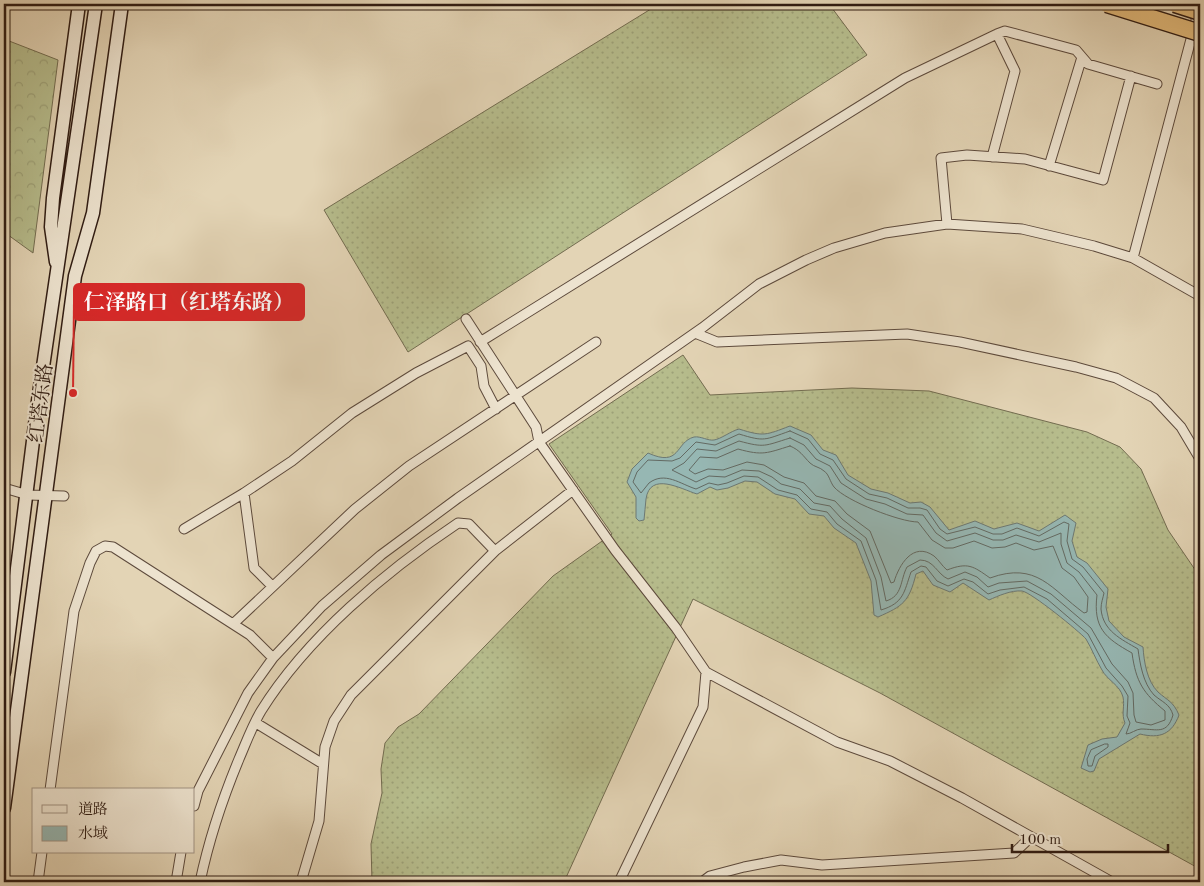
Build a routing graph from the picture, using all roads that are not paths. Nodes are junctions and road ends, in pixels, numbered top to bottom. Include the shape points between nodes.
1 (79, 4) edge
2 (96, 4) edge
3 (122, 4) edge
4 (1107, 4) edge
5 (1175, 4) edge
6 (1200, 6) edge
7 (1200, 12) edge
8 (1200, 33) edge
9 (997, 34) junction
10 (1082, 57) junction
11 (1131, 76) junction
12 (1157, 84) dead end
13 (992, 157) junction
14 (1049, 166) junction
15 (947, 224) junction
16 (1133, 258) junction
17 (56, 266) junction
18 (1200, 296) edge
19 (466, 319) dead end
20 (695, 333) junction
21 (480, 342) junction
22 (596, 342) dead end
23 (516, 396) junction
24 (496, 409) junction
25 (539, 442) junction
26 (1200, 459) edge
27 (4, 488) edge
28 (573, 490) junction
29 (244, 493) junction
30 (28, 495) junction
31 (46, 496) junction
32 (64, 496) dead end
33 (184, 529) dead end
34 (495, 551) junction
35 (272, 586) junction
36 (233, 624) junction
37 (273, 658) junction
38 (4, 672) edge
39 (706, 672) junction
40 (256, 723) junction
41 (323, 764) junction
42 (50, 788) edge
43 (195, 802) edge
44 (4, 808) edge
45 (1031, 837) junction
46 (42, 854) edge
47 (181, 854) edge
48 (38, 882) edge
49 (176, 882) edge
50 (200, 882) edge
51 (301, 882) edge
52 (619, 882) edge
53 (702, 882) edge
54 (1112, 882) edge

1 - 17 main road via 50,227
2 - 17 main road, 红塔东路
3 - 31 main road, 红塔东路 via 93,214 74,276
4 - 8 highway, bridge
5 - 7 highway, bridge
6 - 16 street
9 - 10 street via 1005,31 1076,50
9 - 13 street via 1014,71
9 - 21 street via 905,78
10 - 11 street via 1088,64
10 - 14 street
11 - 12 street
11 - 14 street via 1103,180
13 - 14 street via 1025,159
13 - 15 street via 941,158
15 - 16 street via 1022,229
15 - 20 street via 885,233 806,260 759,284
16 - 18 street
17 - 30 main road, 红塔东路
19 - 21 street
20 - 25 street
20 - 26 street via 717,342 908,334 1076,367 1116,378 1154,398 1181,426
21 - 23 street
22 - 23 street
23 - 24 street
23 - 25 street via 536,427
24 - 29 street via 484,386 481,366 468,346 416,372 352,413 292,461
24 - 35 street via 409,466
25 - 28 street
25 - 37 street via 381,555 322,606
27 - 30 street
28 - 34 street
28 - 39 street
29 - 33 street
29 - 35 street via 254,568
30 - 31 street
30 - 38 main road, 红塔东路
31 - 32 street
31 - 44 main road, 红塔东路
34 - 40 street via 469,524 458,523 429,543 349,609 294,666
34 - 41 street via 352,695 334,721
35 - 36 street
36 - 37 street via 250,635
36 - 42 street via 113,547 105,546 96,551 74,611
37 - 43 street via 248,693
39 - 45 street via 837,742 890,761
39 - 52 street via 703,707
40 - 41 street
40 - 50 street via 219,806
41 - 51 street via 319,821
45 - 53 street via 1014,853 822,865 781,860 710,876
45 - 54 street
46 - 48 street
47 - 49 street

